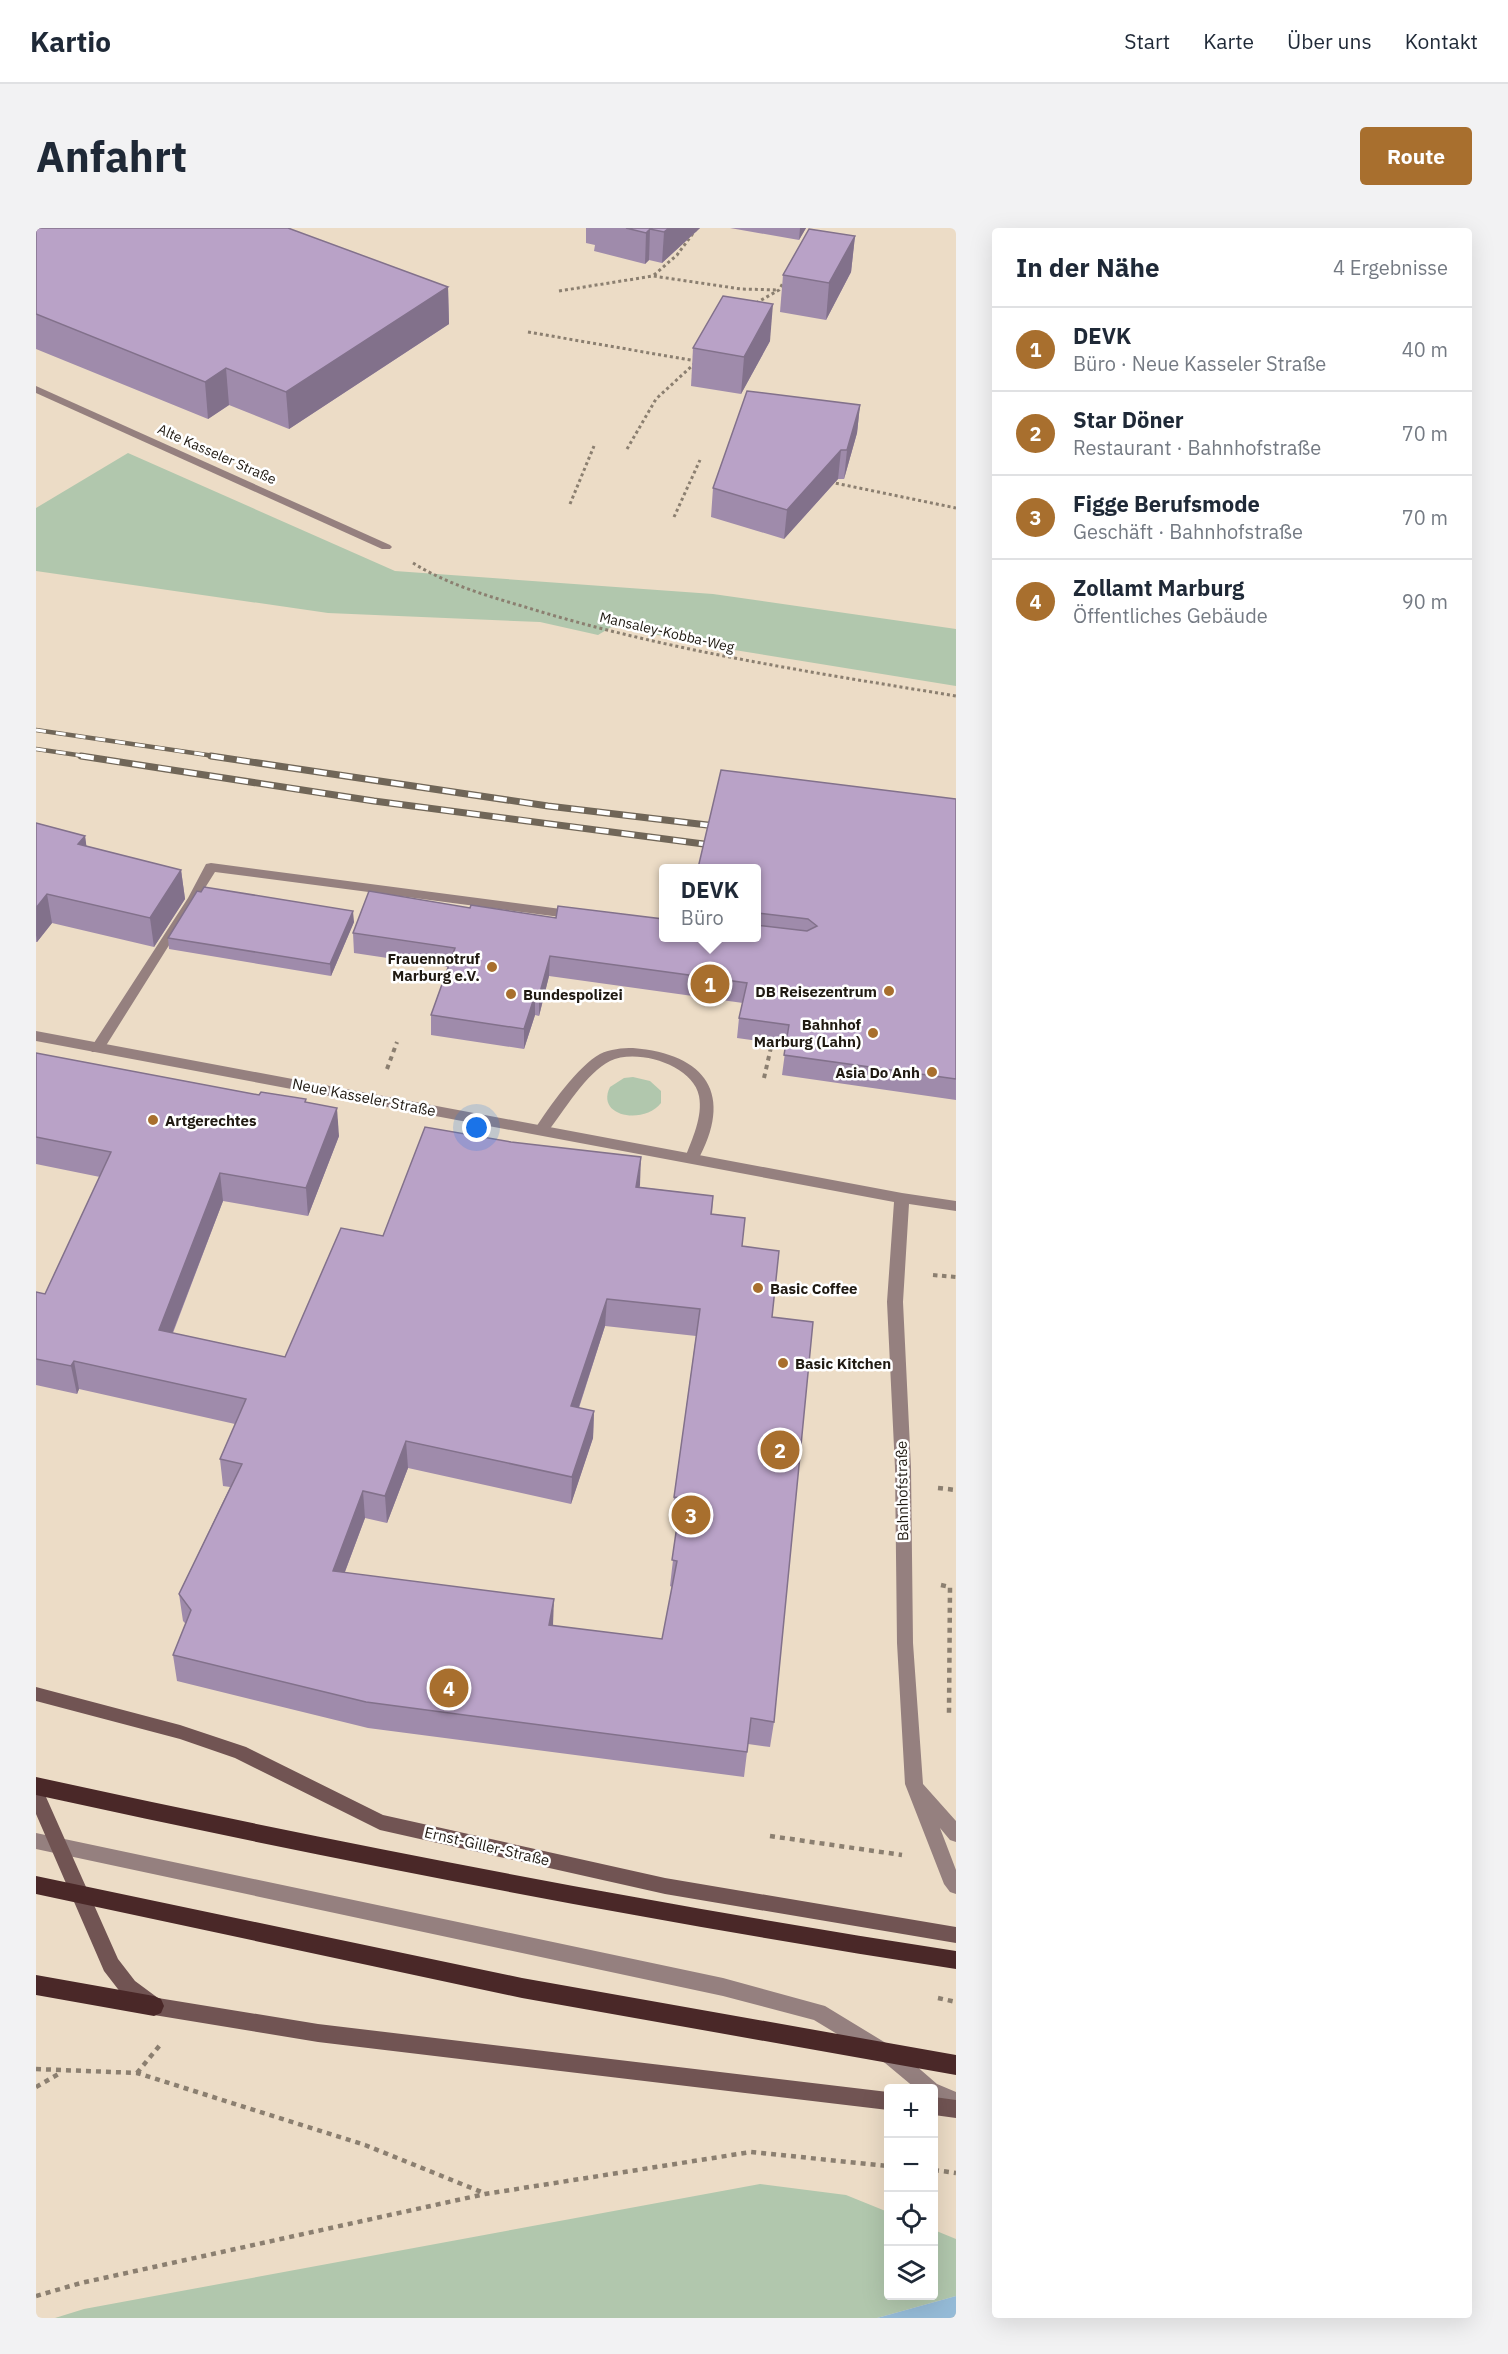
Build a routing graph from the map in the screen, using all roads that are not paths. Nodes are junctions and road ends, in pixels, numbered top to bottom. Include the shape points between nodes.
1 (36, 388) edge
2 (386, 547) road end
3 (592, 917) edge
4 (36, 1036) edge
5 (97, 1049) junction
6 (542, 1129) junction
7 (692, 1158) junction
8 (902, 1198) junction
9 (956, 1206) edge
10 (36, 1695) edge
11 (914, 1784) junction
12 (36, 1786) edge
13 (36, 1794) edge
14 (956, 1834) edge
15 (36, 1841) edge
16 (57, 1846) junction
17 (36, 1885) edge
18 (956, 1886) edge
19 (956, 1935) edge
20 (956, 1960) edge
21 (36, 1985) edge
22 (154, 2006) junction
23 (956, 2065) edge
24 (924, 2084) edge
25 (938, 2096) edge
26 (884, 2101) edge
27 (956, 2101) edge
28 (938, 2107) edge
29 (956, 2109) edge

1 - 2 street, Alte Kasseler Straße
3 - 5 street via 211,867
4 - 5 street, Neue Kasseler Straße
5 - 6 street, Neue Kasseler Straße
6 - 7 street, Neue Kasseler Straße
6 - 7 street via 603,1058 639,1051 681,1065 697,1075 706,1093 707,1113
7 - 8 street
8 - 9 street
8 - 11 street, Bahnhofstraße via 894,1302 903,1468 905,1643
10 - 19 main road, Ernst-Giller-Straße via 180,1732 240,1752 380,1822 665,1886
11 - 14 street
11 - 18 street, Bahnhofstraße
12 - 20 highway via 545,1891
13 - 16 main road
15 - 16 street
16 - 22 main road via 111,1965 128,1987
16 - 24 street via 712,1985 818,2012 892,2057
17 - 23 highway via 522,1988
21 - 22 highway
22 - 26 main road via 318,2033
25 - 27 street
28 - 29 main road

